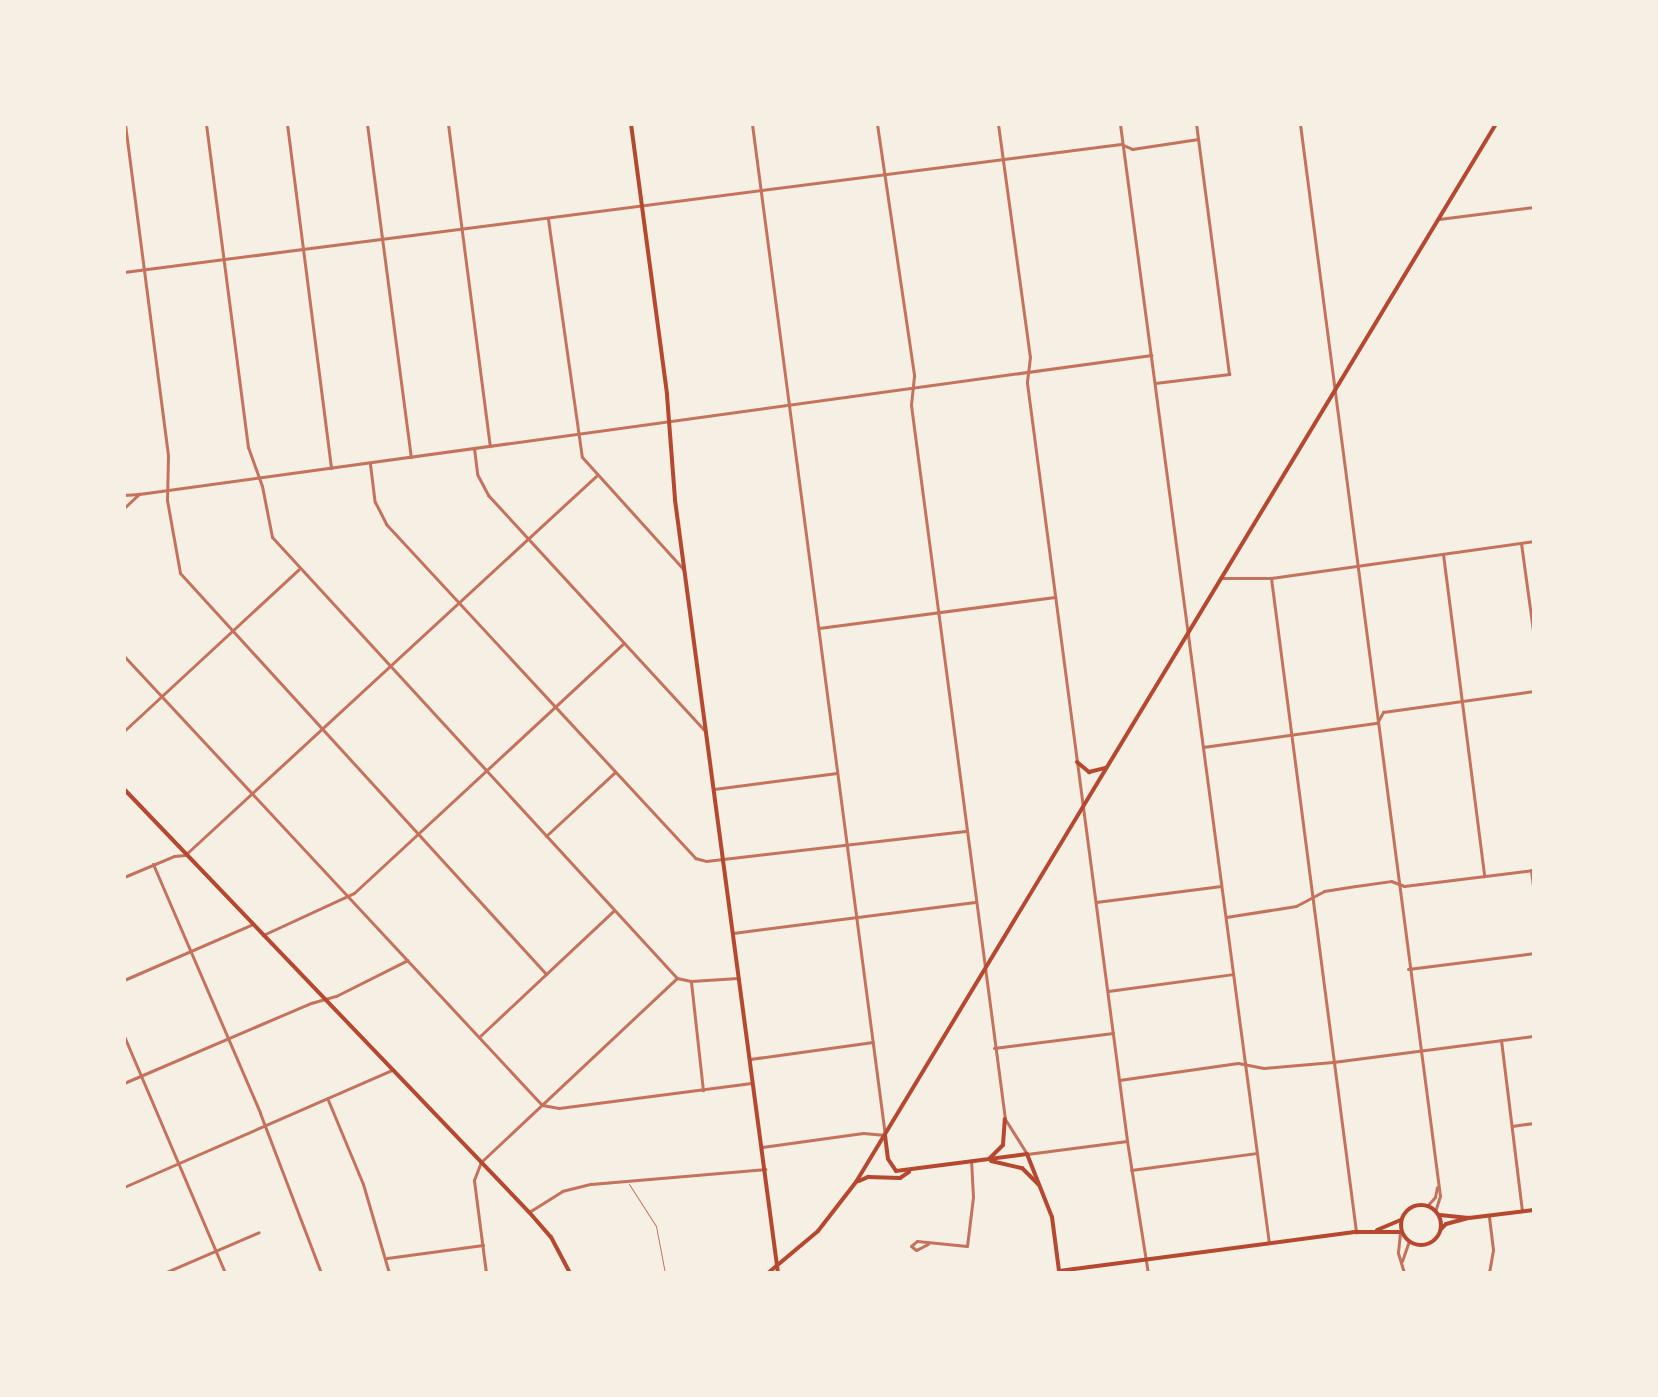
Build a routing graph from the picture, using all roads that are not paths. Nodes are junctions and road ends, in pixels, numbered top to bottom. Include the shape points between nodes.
1 (125, 124) edge
2 (206, 124) edge
3 (287, 124) edge
4 (367, 124) edge
5 (448, 124) edge
6 (631, 124) edge
7 (752, 124) edge
8 (877, 124) edge
9 (998, 124) edge
10 (1120, 124) edge
11 (1196, 124) edge
12 (1300, 124) edge
13 (1496, 124) edge
14 (1198, 139) junction
15 (1123, 145) junction
16 (1004, 159) junction
17 (886, 176) junction
18 (761, 192) junction
19 (642, 207) junction
20 (1534, 207) edge
21 (548, 219) junction
22 (1439, 219) junction
23 (462, 229) junction
24 (383, 240) junction
25 (303, 250) junction
26 (223, 260) junction
27 (144, 270) junction
28 (124, 272) edge
29 (1151, 355) junction
30 (1031, 371) junction
31 (1155, 383) junction
32 (912, 386) junction
33 (1334, 392) junction
34 (789, 402) junction
35 (667, 420) junction
36 (578, 433) junction
37 (490, 446) junction
38 (474, 448) junction
39 (411, 457) junction
40 (369, 462) junction
41 (331, 468) junction
42 (596, 476) junction
43 (259, 478) junction
44 (168, 491) junction
45 (139, 494) junction
46 (124, 495) edge
47 (124, 508) edge
48 (527, 539) junction
49 (1534, 541) edge
50 (1521, 543) junction
51 (1443, 554) junction
52 (1357, 567) junction
53 (299, 569) junction
54 (684, 570) junction
55 (1223, 578) junction
56 (1271, 578) junction
57 (1055, 597) junction
58 (458, 602) junction
59 (937, 612) junction
60 (819, 628) junction
61 (231, 632) junction
62 (1188, 634) junction
63 (1534, 638) edge
64 (624, 643) junction
65 (124, 656) edge
66 (389, 666) junction
67 (1534, 691) edge
68 (162, 697) junction
69 (1461, 703) junction
70 (555, 707) junction
71 (1377, 723) junction
72 (320, 730) junction
73 (124, 731) edge
74 (706, 732) junction
75 (1290, 735) junction
76 (1203, 747) junction
77 (1077, 762) junction
78 (1107, 767) junction
79 (486, 771) junction
80 (615, 772) junction
81 (838, 773) junction
82 (124, 789) edge
83 (714, 789) junction
84 (252, 794) junction
85 (1083, 807) junction
86 (965, 831) junction
87 (417, 835) junction
88 (546, 836) junction
89 (847, 845) junction
90 (185, 855) junction
91 (723, 859) junction
92 (153, 864) junction
93 (1533, 870) edge
94 (1484, 876) junction
95 (124, 877) edge
96 (1397, 884) junction
97 (1221, 886) junction
98 (1534, 894) edge
99 (347, 896) junction
100 (1312, 900) junction
101 (975, 902) junction
102 (1096, 902) junction
103 (615, 910) junction
104 (857, 917) junction
105 (1226, 917) junction
106 (253, 924) junction
107 (733, 933) junction
108 (263, 935) junction
109 (191, 951) junction
110 (1534, 953) edge
111 (408, 960) junction
112 (1408, 969) junction
113 (984, 971) junction
114 (546, 974) junction
115 (1233, 974) junction
116 (677, 978) junction
117 (739, 978) junction
118 (124, 980) edge
119 (691, 981) junction
120 (1108, 991) junction
121 (325, 999) junction
122 (1113, 1033) junction
123 (124, 1036) edge
124 (1534, 1036) edge
125 (479, 1037) junction
126 (228, 1038) junction
127 (1501, 1040) junction
128 (873, 1042) junction
129 (994, 1048) junction
130 (1419, 1051) junction
131 (750, 1059) junction
132 (1333, 1062) junction
133 (1245, 1064) junction
134 (392, 1070) junction
135 (141, 1076) junction
136 (1119, 1080) junction
137 (124, 1083) edge
138 (753, 1083) junction
139 (703, 1090) junction
140 (328, 1100) junction
141 (542, 1105) junction
142 (1005, 1119) junction
143 (1534, 1123) edge
144 (1512, 1126) junction
145 (265, 1127) junction
146 (885, 1135) junction
147 (1127, 1141) junction
148 (762, 1147) junction
149 (1256, 1153) junction
150 (1027, 1154) junction
151 (984, 1160) junction
152 (481, 1162) junction
153 (971, 1162) junction
154 (178, 1163) junction
155 (765, 1169) junction
156 (1131, 1170) junction
157 (909, 1172) junction
158 (627, 1182) junction
159 (856, 1182) junction
160 (1040, 1186) junction
161 (124, 1187) edge
162 (1437, 1187) junction
163 (1427, 1206) junction
164 (1534, 1210) edge
165 (1522, 1211) junction
166 (529, 1212) junction
167 (1437, 1213) junction
168 (1489, 1216) junction
169 (1469, 1218) junction
170 (1401, 1220) junction
171 (1441, 1229) junction
172 (1377, 1230) junction
173 (259, 1232) dead end
174 (1356, 1232) junction
175 (1400, 1232) junction
176 (1409, 1241) junction
177 (1269, 1243) junction
178 (928, 1244) dead end
179 (483, 1245) junction
180 (216, 1251) junction
181 (386, 1258) junction
182 (1143, 1260) junction
183 (1402, 1261) junction
184 (778, 1266) junction
185 (1059, 1272) edge
186 (164, 1273) edge
187 (225, 1273) edge
188 (321, 1273) edge
189 (389, 1273) edge
190 (486, 1273) edge
191 (570, 1273) edge
192 (665, 1273) edge
193 (768, 1273) edge
194 (779, 1273) edge
195 (1148, 1273) edge
196 (1404, 1273) edge
197 (1489, 1273) edge

1 - 27 street
2 - 26 street
3 - 25 street
4 - 24 street
5 - 23 street
6 - 19 main road
7 - 18 street
8 - 17 street
9 - 16 street
10 - 15 street
11 - 14 street
12 - 33 street
13 - 22 main road
14 - 15 street via 1132,149
14 - 31 street via 1229,374
15 - 16 street
15 - 29 street
16 - 17 street
16 - 30 street
17 - 18 street
17 - 32 street
18 - 19 street
18 - 34 street
19 - 21 street
19 - 35 main road
20 - 22 street
21 - 23 street
21 - 36 street
22 - 33 main road
23 - 24 street
23 - 37 street
24 - 25 street
24 - 39 street
25 - 26 street
25 - 41 street
26 - 27 street
26 - 43 street via 249,451
27 - 28 street
27 - 44 street
29 - 30 street
29 - 31 street
30 - 32 street
30 - 57 street via 1027,383
31 - 62 street
32 - 34 street
32 - 59 street
33 - 52 street
33 - 55 main road
34 - 35 street
34 - 60 street
35 - 36 street
35 - 54 main road
36 - 37 street
36 - 42 street via 582,458
37 - 38 street
38 - 39 street
38 - 48 street via 481,485
39 - 40 street
40 - 41 street
40 - 58 street via 382,519
41 - 43 street
42 - 48 street
42 - 54 street
43 - 44 street
43 - 53 street via 271,535
44 - 45 street
44 - 61 street via 180,573
45 - 46 street
45 - 47 street
48 - 58 street
48 - 64 street
49 - 50 street
50 - 51 street
50 - 63 street
51 - 52 street
51 - 69 street
52 - 56 street
52 - 71 street
53 - 61 street
53 - 66 street
54 - 74 main road
55 - 56 street
55 - 62 main road
56 - 75 street
57 - 59 street
57 - 77 street
58 - 66 street
58 - 70 street
59 - 60 street
59 - 86 street
60 - 81 street
61 - 68 street
61 - 72 street
62 - 76 street
62 - 78 main road
64 - 70 street
64 - 74 street
65 - 68 street
66 - 72 street
66 - 79 street
67 - 69 street
68 - 73 street
68 - 84 street
69 - 71 street via 1383,712
69 - 94 street
70 - 79 street
70 - 80 street
71 - 75 street
71 - 96 street
72 - 84 street
72 - 87 street
74 - 83 main road
75 - 76 street
75 - 100 street
76 - 97 street
77 - 78 main road via 1089,772
77 - 85 street
78 - 85 main road
79 - 87 street
79 - 88 street
80 - 88 street
80 - 91 street via 692,856
81 - 83 street
81 - 89 street
82 - 90 main road
83 - 91 main road
84 - 90 street
84 - 99 street
85 - 102 street
85 - 113 main road
86 - 89 street
86 - 101 street
87 - 99 street
87 - 114 street
88 - 103 street
89 - 91 street
89 - 104 street
90 - 92 street
90 - 106 main road
91 - 107 main road
92 - 95 street
92 - 109 street
93 - 94 street
93 - 98 street
94 - 96 street
96 - 100 street via 1324,891
96 - 112 street
97 - 102 street
97 - 105 street
99 - 108 street
99 - 111 street
100 - 105 street
100 - 132 street
101 - 104 street
101 - 113 street
102 - 120 street
103 - 114 street
103 - 116 street
104 - 107 street
104 - 128 street
105 - 115 street
106 - 108 main road
106 - 109 street
107 - 117 main road
108 - 121 main road
109 - 118 street
109 - 126 street
110 - 112 street
111 - 121 street
111 - 125 street
112 - 130 street
113 - 129 street
113 - 146 main road
114 - 125 street
115 - 120 street
115 - 133 street
116 - 119 street
116 - 141 street
117 - 119 street
117 - 131 main road
119 - 139 street
120 - 122 street
121 - 126 street
121 - 134 main road
122 - 129 street
122 - 136 street
123 - 135 street
124 - 127 street
125 - 141 street
126 - 135 street
126 - 145 street
127 - 130 street
127 - 144 street
128 - 131 street
128 - 146 street
129 - 142 street
130 - 132 street
130 - 162 street
131 - 138 main road
132 - 133 street via 1264,1068
132 - 174 street
133 - 136 street
133 - 149 street
134 - 140 street
134 - 152 main road
135 - 137 street
135 - 154 street
136 - 147 street
138 - 139 street
138 - 148 main road
139 - 141 street via 559,1108
140 - 145 street
140 - 181 street
141 - 152 street
142 - 150 street
142 - 151 main road via 1001,1150
143 - 144 street
144 - 165 street
145 - 154 street
145 - 188 street
146 - 148 street via 863,1133
146 - 157 main road via 891,1166
146 - 159 main road
147 - 150 street
147 - 156 street
148 - 155 main road
149 - 156 street
149 - 177 street
150 - 151 main road
150 - 160 main road
151 - 153 main road
151 - 160 main road via 1016,1165
152 - 166 main road
152 - 179 street via 474,1180
153 - 157 main road
153 - 178 street via 967,1246
154 - 161 street
154 - 180 street
155 - 158 street
155 - 184 main road
156 - 182 street
157 - 159 main road via 900,1178
158 - 166 street via 562,1191
158 - 192 lane via 656,1223
159 - 184 main road via 818,1231
160 - 185 main road via 1052,1217
162 - 163 street
162 - 167 street
163 - 167 main road
163 - 170 main road via 1416,1206
164 - 165 main road
165 - 168 main road
166 - 191 main road via 551,1237
167 - 169 main road
167 - 171 main road
168 - 169 main road
168 - 197 street
169 - 171 main road
170 - 172 main road
170 - 175 main road
171 - 176 main road via 1428,1243
172 - 174 main road
172 - 175 main road
173 - 180 street
174 - 177 main road
175 - 176 main road
175 - 183 street
176 - 183 street
177 - 182 main road
179 - 181 street
179 - 190 street
180 - 186 street
180 - 187 street
181 - 189 street
182 - 185 main road
182 - 195 street
183 - 196 street
184 - 193 main road
184 - 194 main road

